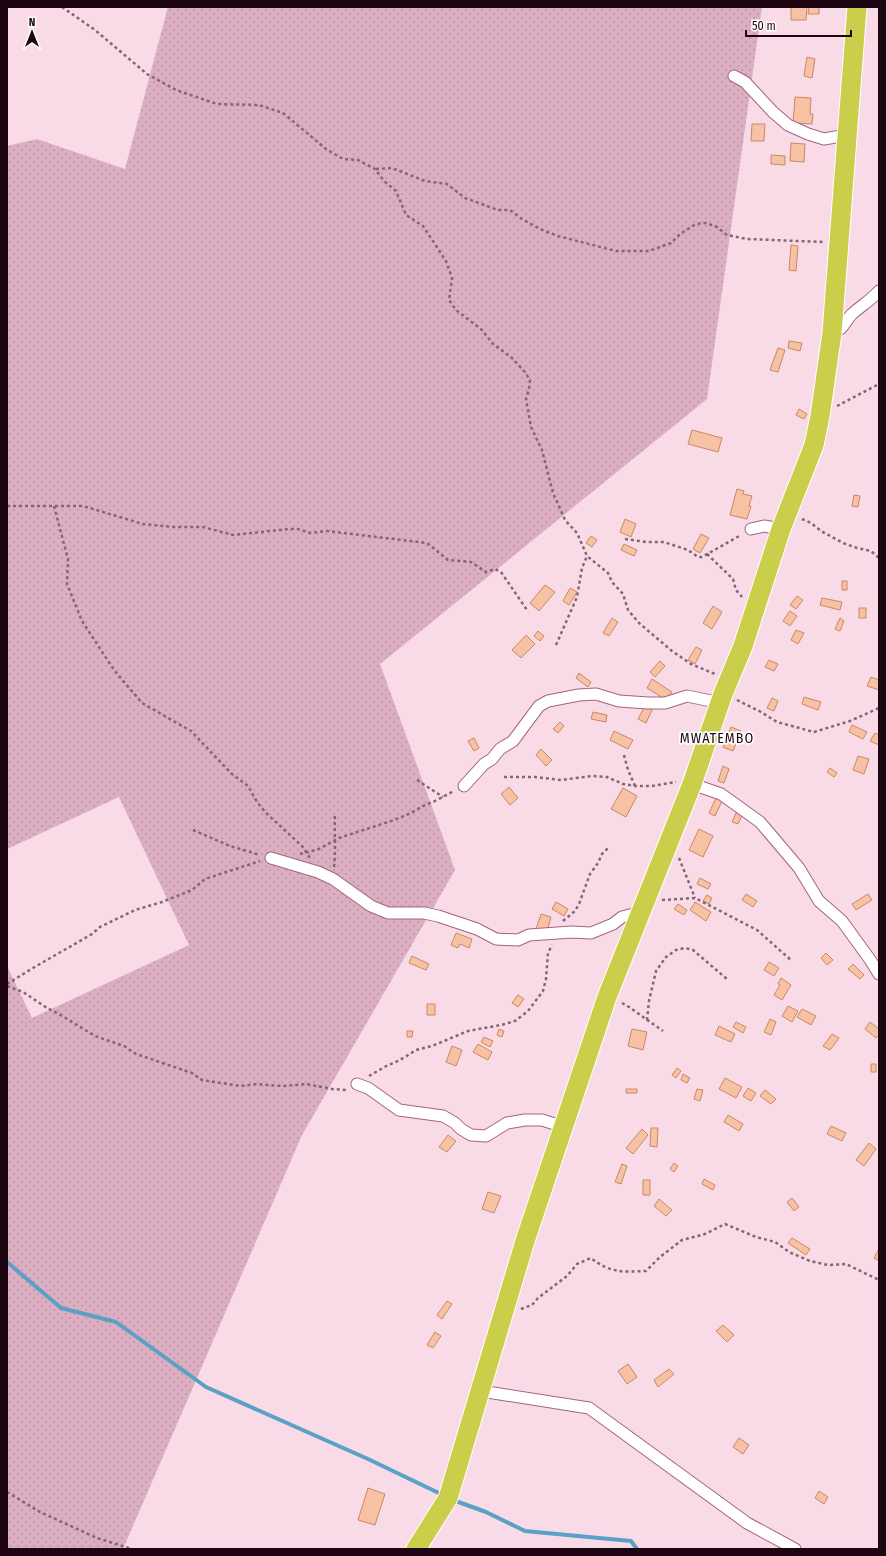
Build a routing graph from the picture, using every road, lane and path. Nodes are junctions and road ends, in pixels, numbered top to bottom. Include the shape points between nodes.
1 (62, 7) edge
2 (857, 7) edge
3 (734, 76) dead end
4 (847, 135) junction
5 (375, 169) junction
6 (839, 243) junction
7 (879, 291) edge
8 (832, 333) junction
9 (879, 384) edge
10 (820, 416) junction
11 (7, 506) edge
12 (54, 506) junction
13 (784, 523) junction
14 (751, 529) joint
15 (625, 539) dead end
16 (707, 554) junction
17 (588, 556) junction
18 (879, 558) edge
19 (527, 610) dead end
20 (753, 616) junction
21 (556, 645) dead end
22 (725, 692) junction
23 (879, 708) edge
24 (624, 755) dead end
25 (504, 776) dead end
26 (417, 780) dead end
27 (692, 784) junction
28 (464, 786) joint
29 (635, 786) junction
30 (443, 797) junction
31 (335, 814) dead end
32 (193, 830) dead end
33 (672, 835) junction
34 (334, 841) junction
35 (608, 848) dead end
36 (307, 852) junction
37 (271, 858) junction
38 (318, 872) junction
39 (333, 879) junction
40 (695, 898) junction
41 (642, 907) junction
42 (554, 934) junction
43 (792, 960) dead end
44 (879, 974) edge
45 (728, 980) dead end
46 (7, 985) edge
47 (607, 997) junction
48 (647, 1020) junction
49 (663, 1031) dead end
50 (357, 1084) junction
51 (564, 1127) junction
52 (879, 1280) edge
53 (502, 1317) junction
54 (481, 1391) junction
55 (7, 1492) edge
56 (132, 1549) edge
57 (416, 1549) edge
58 (795, 1549) edge

1 - 5 path via 96,30 147,74 176,90 217,104 259,105 284,113 326,149 343,159 358,160
2 - 4 highway
3 - 4 street via 745,82 788,125 824,139
4 - 6 highway
5 - 6 path via 392,168 425,181 447,184 465,198 498,210 510,210 540,229 616,251 648,251 671,243 696,224 706,223 727,235 747,239
5 - 17 path via 396,191 406,215 423,226 446,261 452,278 449,300 456,310 482,330 493,344 511,356 530,380 526,399 531,427 542,450 553,493 564,520 577,533
6 - 8 highway
7 - 8 street via 849,317 846,324
8 - 10 highway
9 - 10 path
10 - 13 highway via 814,445
11 - 12 path
12 - 19 path via 83,506 143,524 203,527 233,535 289,528 310,533 327,531 427,543 448,560 470,562 486,572 495,569 501,572
12 - 36 path via 68,560 67,584 82,621 114,670 142,703 191,731 232,774 248,786 266,813
13 - 14 street
13 - 18 path via 803,519 844,543 871,551
13 - 20 highway
14 - 16 path
15 - 16 path via 664,542 688,550 698,557
16 - 20 path via 733,579 736,590
17 - 21 path via 582,568 577,597
17 - 22 path via 608,573 623,594 628,610 657,639
20 - 22 highway
22 - 23 path via 777,722 814,732 850,721
22 - 27 highway
22 - 28 street via 687,696 665,703 619,701 596,694 548,701 539,706 513,741 484,764
24 - 29 path
25 - 29 path via 562,780 607,777
26 - 30 path
27 - 29 path via 672,781 652,786
27 - 33 highway
27 - 44 street via 721,794 760,822 799,868 819,901 842,922
28 - 30 path
30 - 34 path via 394,820
31 - 34 path
32 - 37 path via 245,852
33 - 40 path
33 - 41 highway
34 - 36 path
34 - 39 path
35 - 42 path via 590,874 575,911 559,924
36 - 37 path
36 - 38 path
37 - 38 street
37 - 46 path via 216,875 192,890 135,910 100,928
38 - 39 street
39 - 42 street via 371,906 388,913 424,913 438,916 477,929 496,939 518,940 529,935
40 - 41 path via 659,900
40 - 43 path via 757,930
41 - 42 street via 613,924 591,932
41 - 47 highway
42 - 50 path via 548,953 543,991 528,1011 515,1021 468,1032 416,1050
45 - 48 path via 693,950 676,950 666,957 656,971
46 - 50 path via 96,1036 124,1046 136,1054 192,1073 202,1080 241,1086 306,1084 332,1090 349,1090
47 - 48 path via 629,1007
47 - 51 highway
48 - 49 path
50 - 51 street via 368,1088 399,1110 443,1116 454,1122 460,1130 471,1135 486,1136 507,1123 525,1120 542,1120
51 - 53 highway
52 - 53 path via 846,1264 828,1265 810,1261 789,1252 775,1242 725,1224 705,1234 682,1240 646,1271 625,1272 603,1268 591,1258 577,1264 567,1276 532,1305
53 - 54 highway
54 - 57 highway via 448,1498
54 - 58 street via 589,1408 747,1523
55 - 56 path via 40,1512 90,1535

